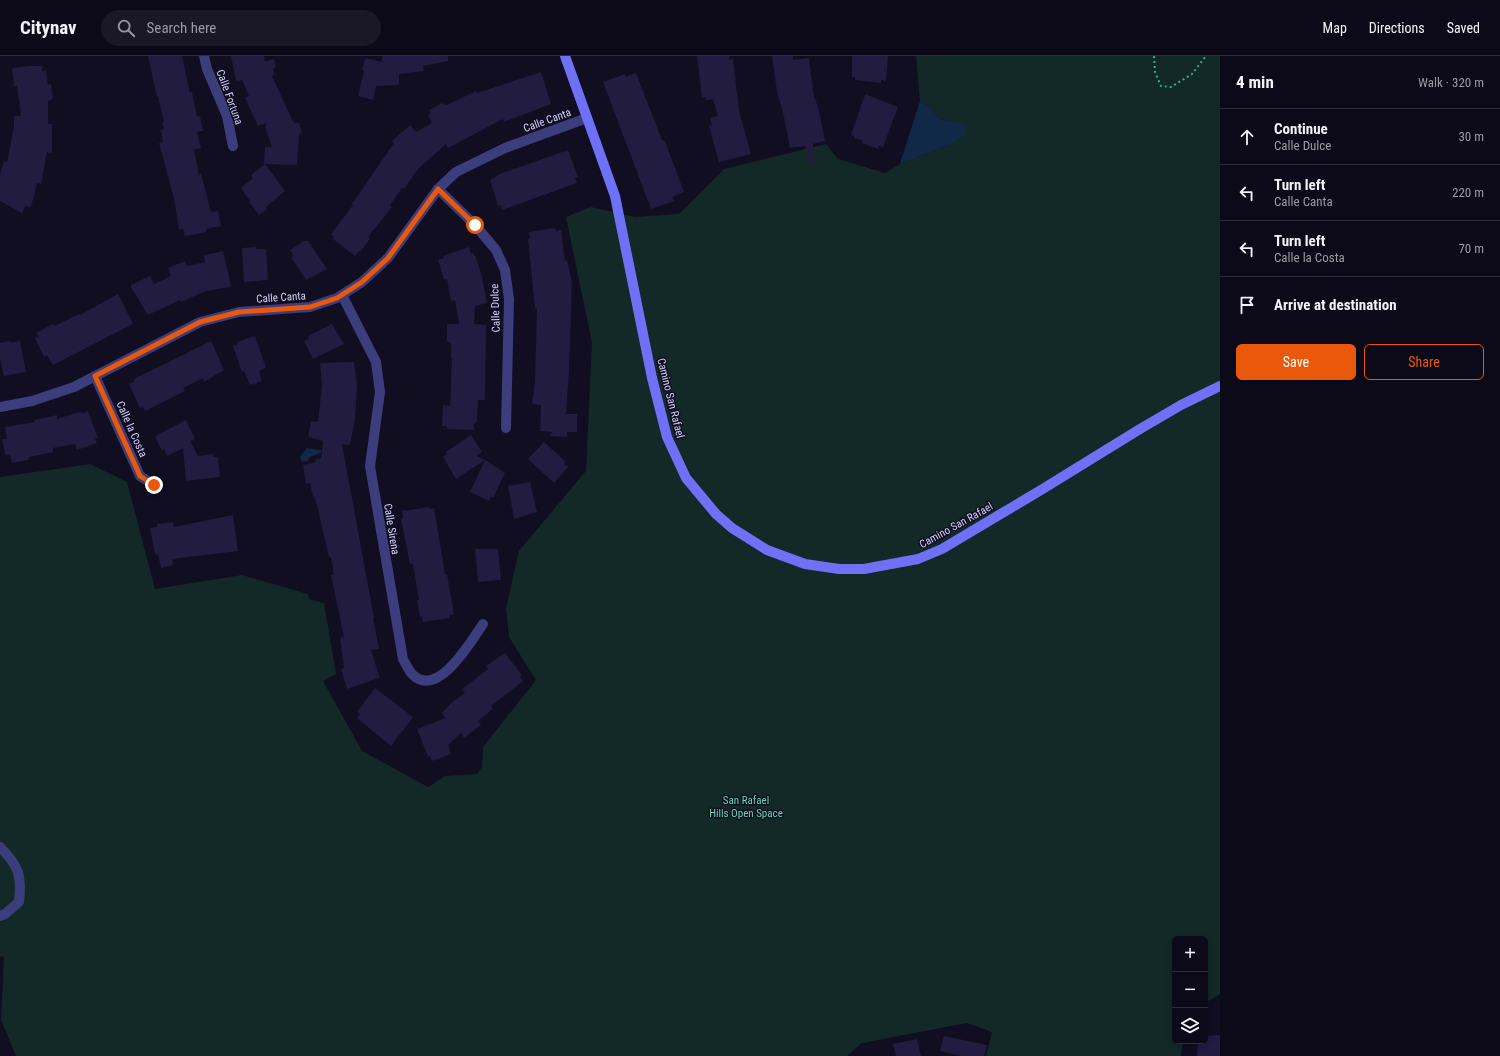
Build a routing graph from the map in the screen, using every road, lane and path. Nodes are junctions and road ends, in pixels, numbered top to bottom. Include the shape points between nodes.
1 (204, 56) edge
2 (565, 56) edge
3 (1154, 56) edge
4 (1206, 56) edge
5 (587, 118) junction
6 (234, 146) dead end
7 (438, 189) junction
8 (342, 295) junction
9 (95, 376) junction
10 (1220, 386) edge
11 (0, 407) edge
12 (506, 428) dead end
13 (154, 485) dead end
14 (483, 624) dead end
15 (0, 847) edge
16 (0, 916) edge

1 - 6 street, Calle Fortuna via 227,116
2 - 5 street, Camino San Rafael
3 - 4 path via 1157,80 1166,88 1171,88 1192,74
5 - 7 street, Calle Canta via 505,148 463,168
5 - 10 street, Camino San Rafael via 615,196 652,378 667,438 686,478 716,514 732,528 767,550 805,564 839,568 864,569 918,560 955,541 1146,425
7 - 8 street, Calle Canta via 388,258 362,282
7 - 12 street, Calle Dulce via 475,225 496,250 505,270 509,299
8 - 9 street, Calle Canta via 310,307 239,312 200,322
8 - 14 street, Calle Sirena via 376,362 380,392 370,466 403,659 413,676 424,680 439,677 457,662
9 - 11 street, Calle Canta via 74,387 32,401
9 - 13 street, Calle la Costa via 140,476
15 - 16 street via 13,860 21,881 19,902

